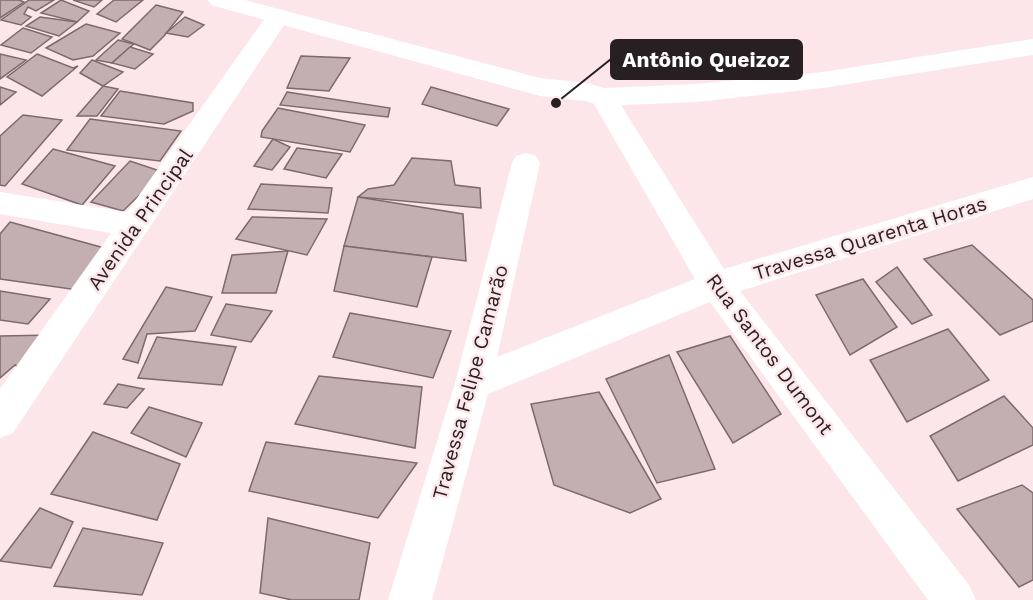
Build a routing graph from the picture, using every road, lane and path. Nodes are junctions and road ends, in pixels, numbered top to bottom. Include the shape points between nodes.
1 (219, 0) edge
2 (278, 16) junction
3 (1033, 47) edge
4 (603, 97) junction
5 (526, 163) dead end
6 (1033, 188) edge
7 (0, 203) edge
8 (136, 225) junction
9 (716, 285) junction
10 (473, 383) junction
11 (0, 420) edge
12 (410, 600) edge
13 (954, 600) edge

1 - 2 street
2 - 4 street via 529,84
2 - 8 street, Avenida Principal
3 - 4 street via 823,80 696,93
4 - 9 street, Rua Santos Dumont
5 - 10 street, Travessa Felipe Camarão
6 - 9 street, Travessa Quarenta Horas
7 - 8 street
8 - 11 street, Avenida Principal
9 - 10 street, Travessa Quarenta Horas
9 - 13 street, Rua Santos Dumont
10 - 12 street, Travessa Felipe Camarão

